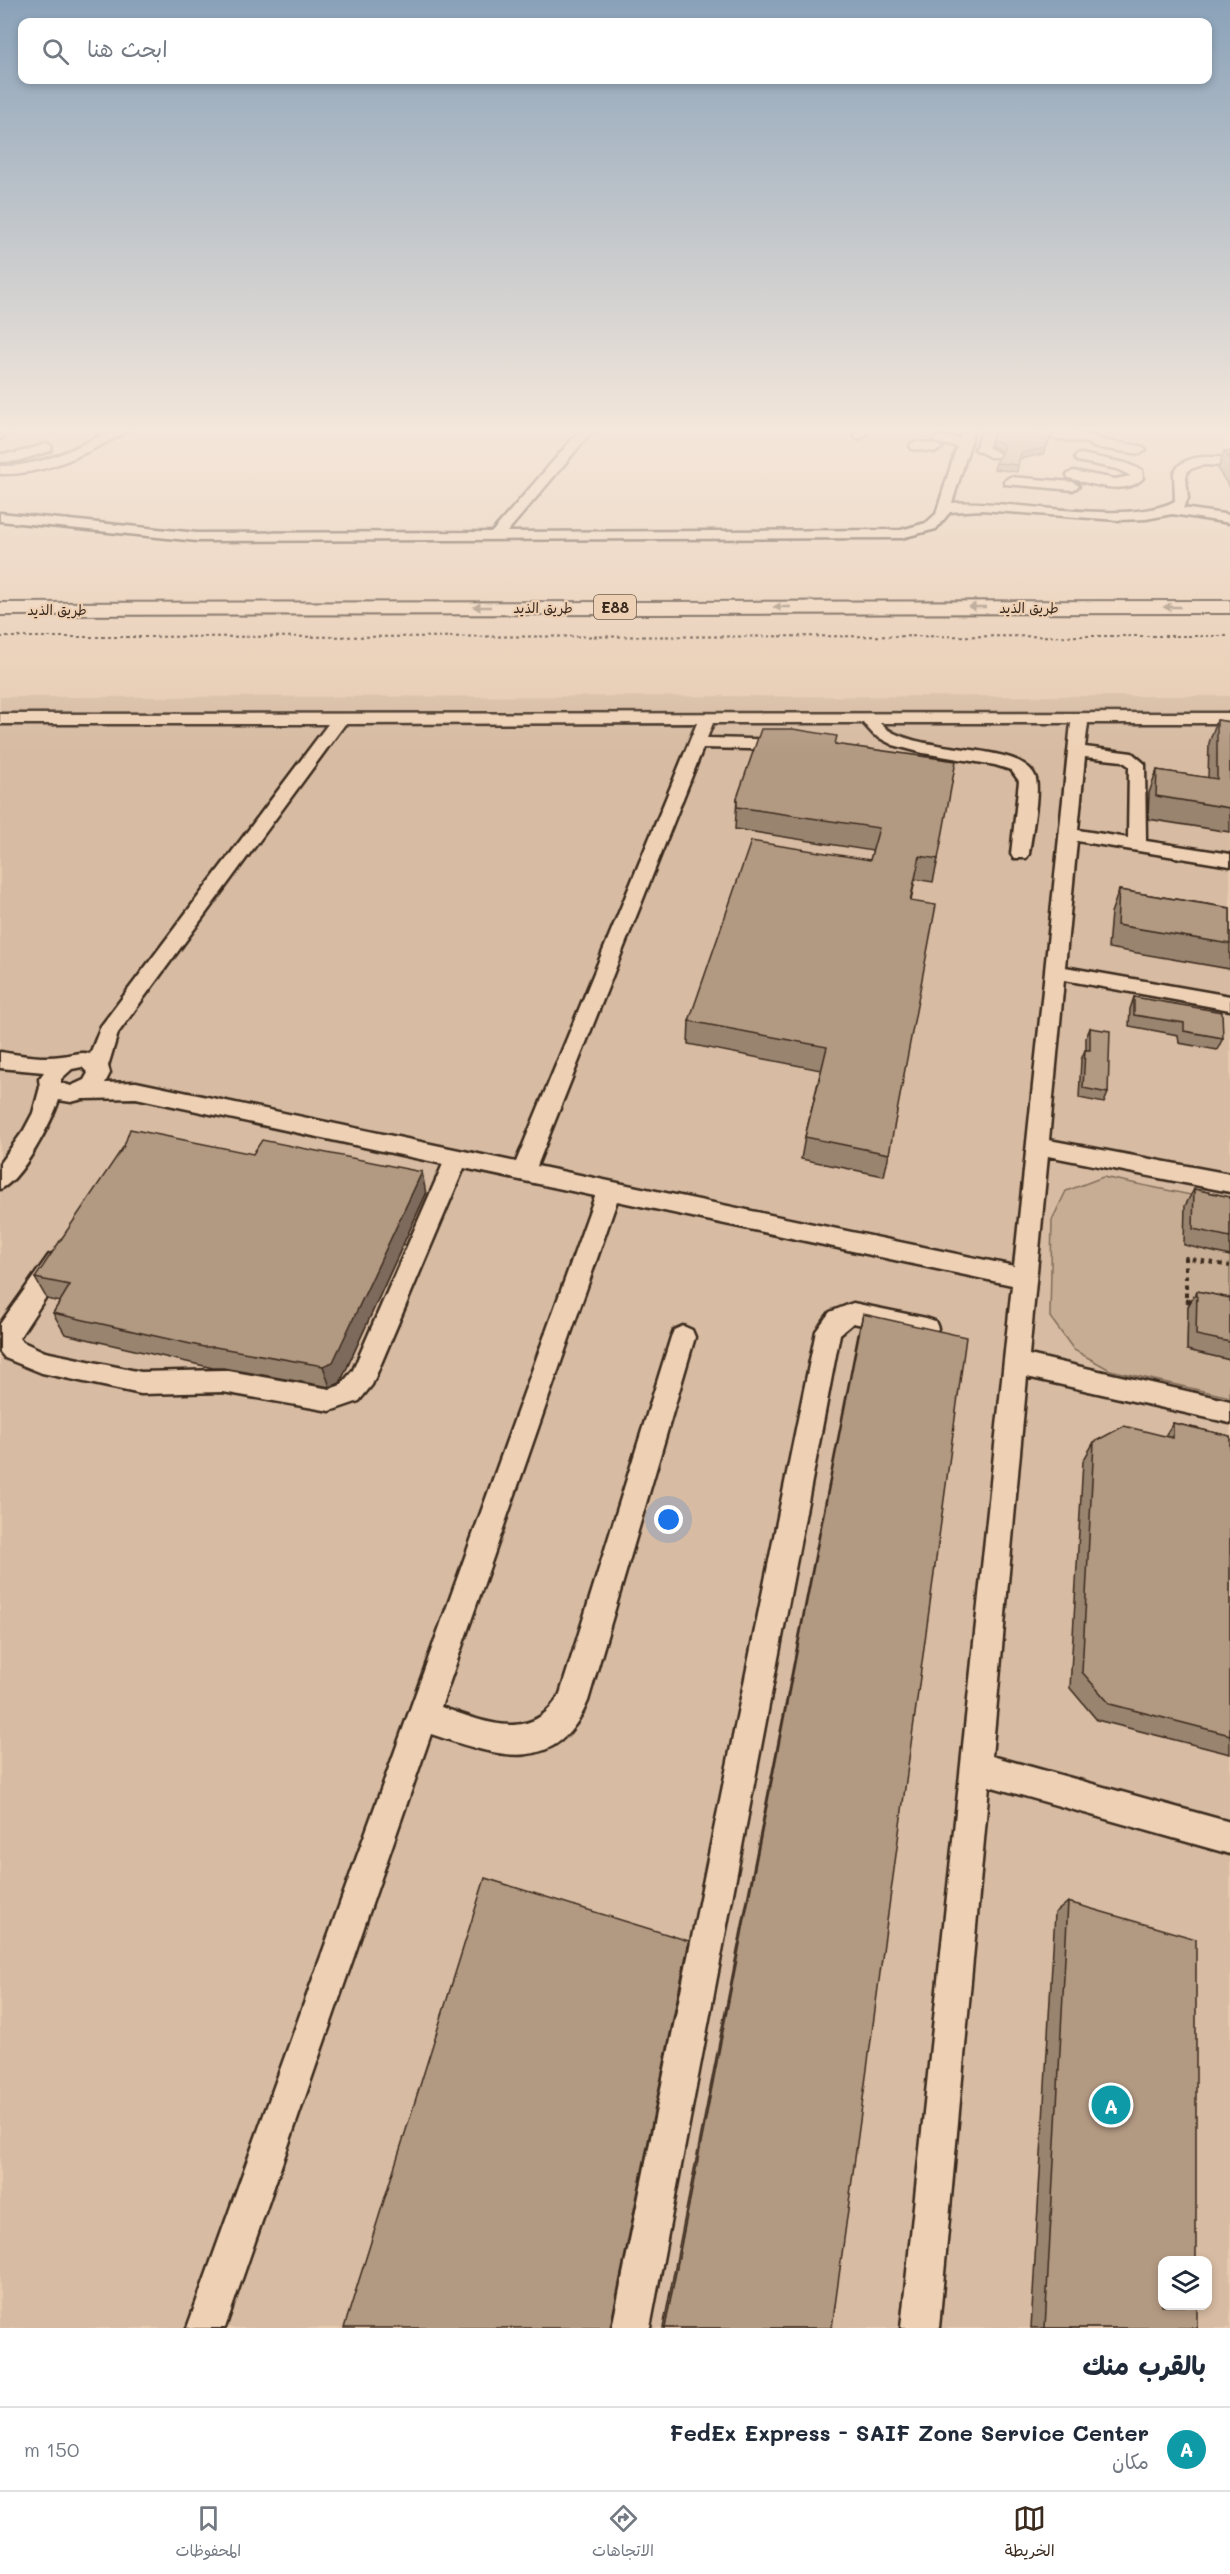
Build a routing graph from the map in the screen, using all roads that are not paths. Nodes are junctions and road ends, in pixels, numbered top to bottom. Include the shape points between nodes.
1 (193, 537) edge
2 (305, 537) edge
3 (1230, 607) edge
4 (0, 609) edge
5 (1230, 623) edge
6 (0, 625) edge
7 (340, 718) junction
8 (707, 718) junction
9 (867, 718) junction
10 (1080, 718) junction
11 (1230, 718) edge
12 (0, 719) edge
13 (696, 743) junction
14 (808, 745) edge
15 (1076, 751) junction
16 (1068, 834) junction
17 (1137, 845) junction
18 (1020, 854) dead end
19 (1230, 860) edge
20 (1054, 972) junction
21 (1230, 1003) edge
22 (108, 1031) junction
23 (7, 1062) edge
24 (67, 1063) junction
25 (97, 1067) junction
26 (51, 1085) junction
27 (136, 1090) junction
28 (81, 1091) junction
29 (36, 1131) junction
30 (1037, 1146) junction
31 (457, 1158) junction
32 (523, 1172) junction
33 (0, 1180) edge
34 (1230, 1184) edge
35 (609, 1190) junction
36 (68, 1246) edge
37 (1024, 1278) junction
38 (926, 1328) edge
39 (683, 1337) dead end
40 (2, 1338) edge
41 (1016, 1363) junction
42 (1230, 1412) edge
43 (422, 1716) junction
44 (976, 1767) junction
45 (1230, 1838) edge
46 (206, 2328) edge
47 (631, 2328) edge
48 (920, 2328) edge

1 - 2 street
3 -> 4 highway, طريق الذيد / E88
5 - 6 highway, طريق الذيد / E88
7 - 8 street
7 - 12 street
7 - 22 street
8 - 9 street
8 - 13 street
9 - 10 street
9 - 18 street via 876,731 897,741 1004,762 1022,770 1028,781
10 - 11 street
10 - 15 street
13 - 14 street
13 - 32 street
15 - 16 street
15 - 17 street via 1126,757 1137,764
16 - 17 street
16 - 20 street
17 - 19 street
20 - 21 street
20 - 30 street
22 - 24 street
22 - 25 street
23 - 24 street
23 - 26 street
24 - 25 street via 86,1060
24 - 26 street via 52,1073
25 - 27 street
25 - 28 street via 98,1078
26 - 28 street via 62,1093
26 - 29 street
27 - 28 street
27 - 31 street
28 - 29 street
29 - 33 street
30 - 34 street
30 - 37 street
31 - 32 street
31 - 40 street via 363,1377 358,1386 341,1397 320,1399 209,1380 141,1383 42,1362 14,1350
32 - 35 street
35 - 37 street
35 - 43 street
36 - 40 street
37 - 41 street
38 - 47 street via 853,1313 833,1322 828,1331
39 - 43 street via 573,1701 562,1720 545,1734 524,1741 503,1740
41 - 42 street
41 - 44 street
43 - 46 street
44 - 45 street
44 - 48 street

